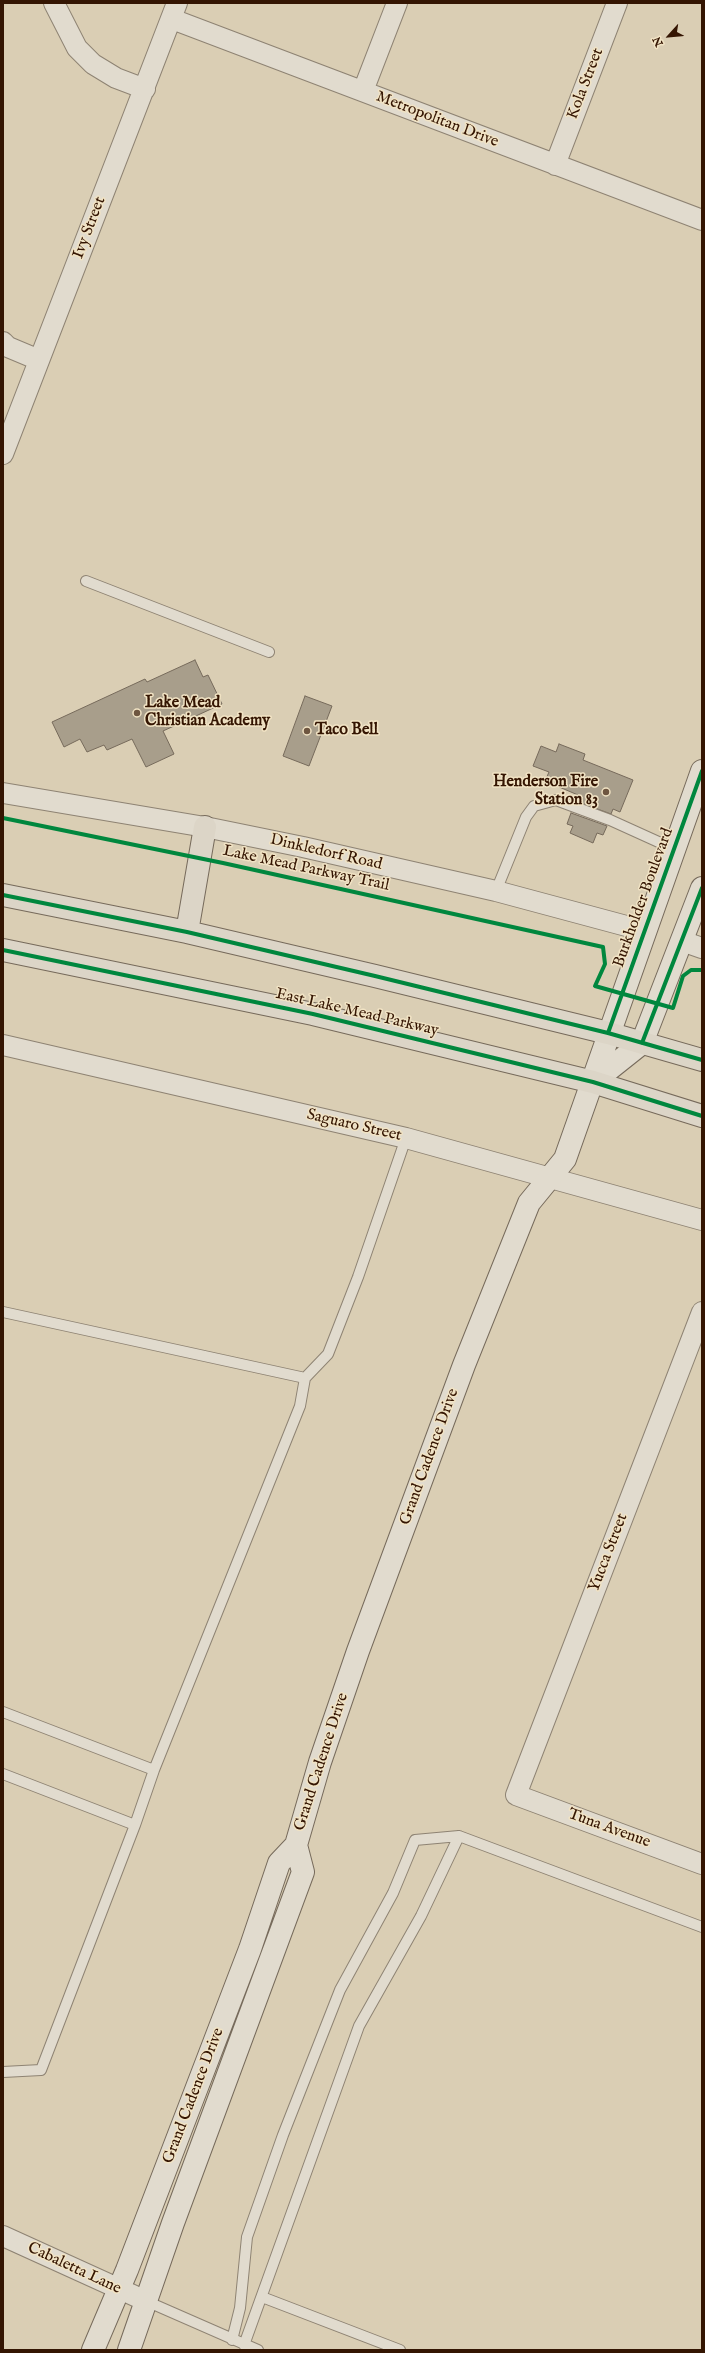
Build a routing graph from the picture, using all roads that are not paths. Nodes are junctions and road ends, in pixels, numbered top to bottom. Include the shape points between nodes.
1 (54, 3) edge
2 (397, 3) edge
3 (617, 3) edge
4 (175, 11) edge
5 (144, 89) junction
6 (363, 91) junction
7 (555, 166) junction
8 (702, 220) edge
9 (3, 342) edge
10 (39, 360) junction
11 (3, 454) edge
12 (86, 581) dead end
13 (269, 652) dead end
14 (702, 771) edge
15 (6, 793) edge
16 (205, 827) junction
17 (674, 849) junction
18 (702, 888) edge
19 (496, 891) junction
20 (3, 895) edge
21 (645, 931) junction
22 (187, 932) junction
23 (692, 945) edge
24 (3, 950) edge
25 (608, 1033) junction
26 (642, 1043) junction
27 (3, 1045) edge
28 (702, 1060) edge
29 (593, 1082) junction
30 (702, 1116) edge
31 (406, 1138) junction
32 (550, 1178) junction
33 (702, 1220) edge
34 (3, 1312) edge
35 (702, 1312) edge
36 (305, 1378) junction
37 (3, 1712) edge
38 (154, 1770) junction
39 (3, 1774) edge
40 (516, 1795) joint
41 (135, 1826) junction
42 (460, 1836) junction
43 (296, 1845) junction
44 (702, 1864) edge
45 (702, 1927) edge
46 (3, 2072) edge
47 (3, 2236) edge
48 (119, 2290) junction
49 (262, 2297) junction
50 (146, 2301) junction
51 (232, 2340) junction
52 (244, 2345) junction
53 (94, 2350) edge
54 (129, 2350) edge
55 (258, 2350) edge
56 (400, 2350) edge

1 - 5 street via 77,48 93,64 116,78
2 - 6 street
3 - 7 street, Kola Street
4 - 5 street, Ivy Street
4 - 6 street, Metropolitan Drive
5 - 10 street, Ivy Street
6 - 7 street, Metropolitan Drive
7 - 8 street, Metropolitan Drive
9 - 10 street via 8,347
10 - 11 street, Ivy Street
12 - 13 lane
14 - 17 main road, Burkholder Boulevard
15 - 16 street, Dinkledorf Road
16 - 19 street, Dinkledorf Road
16 - 22 main road
17 - 19 lane via 610,820 556,800 534,806 526,817
17 - 21 main road, Burkholder Boulevard
18 - 23 main road
19 - 21 street, Dinkledorf Road
20 - 22 main road
21 - 25 main road, Burkholder Boulevard
22 - 25 main road
23 - 26 main road
24 - 29 main road, East Lake Mead Parkway via 313,1014
25 - 26 main road
25 - 29 main road, Burkholder Boulevard
26 - 28 main road
26 - 29 main road
27 - 31 street, Saguaro Street
29 - 30 main road, East Lake Mead Parkway
29 - 32 main road, Grand Cadence Drive via 565,1159
31 - 32 street, Saguaro Street
31 - 36 lane via 358,1277 328,1354
32 - 33 street, Saguaro Street
32 - 43 main road, Grand Cadence Drive via 530,1203 464,1364 358,1651 320,1762
34 - 36 lane
35 - 40 street, Yucca Street
36 - 38 lane via 300,1406
37 - 38 lane
38 - 41 lane
39 - 41 lane
40 - 44 street, Tuna Avenue
41 - 46 lane via 41,2070
42 - 45 lane
42 - 49 lane via 421,1916 360,2026
42 - 51 lane via 415,1840 393,1894 340,1990 283,2135 247,2237 240,2308
43 - 48 main road, Grand Cadence Drive via 279,1863 250,1949
43 - 50 main road, Grand Cadence Drive via 303,1872
47 - 48 street, Cabaletta Lane
48 - 50 street, Cabaletta Lane
48 - 53 main road, Grand Cadence Drive
49 - 52 lane
49 - 56 lane
50 - 51 lane
50 - 54 main road, Grand Cadence Drive
51 - 52 lane
52 - 55 lane

